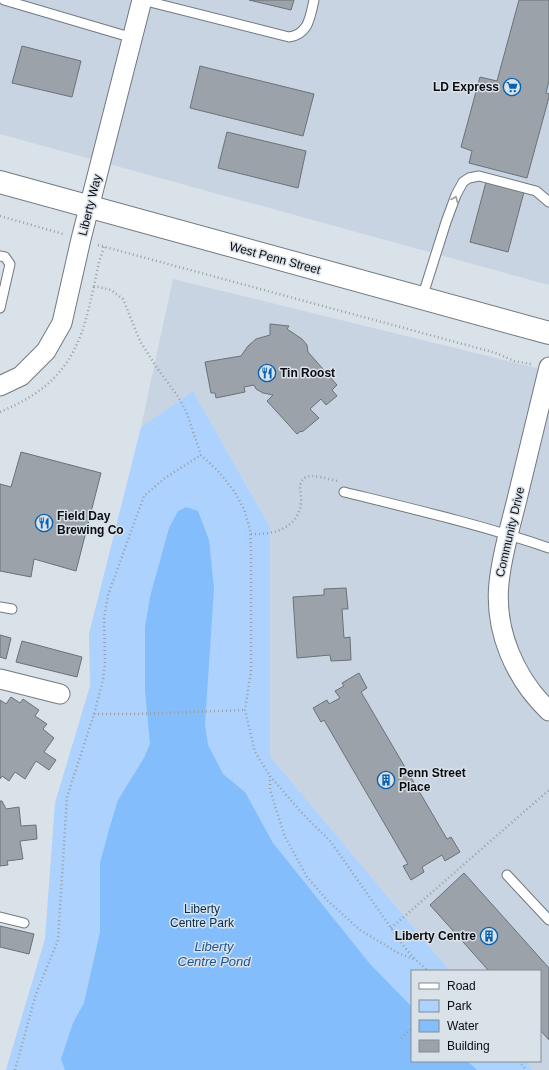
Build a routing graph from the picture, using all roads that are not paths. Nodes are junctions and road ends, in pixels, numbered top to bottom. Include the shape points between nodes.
1 (4, 0) edge
2 (142, 0) edge
3 (314, 0) edge
4 (133, 38) junction
5 (0, 182) edge
6 (549, 202) edge
7 (89, 206) junction
8 (0, 256) edge
9 (422, 298) junction
10 (0, 308) edge
11 (549, 333) edge
12 (549, 368) edge
13 (0, 386) edge
14 (344, 492) dead end
15 (509, 534) junction
16 (549, 548) edge
17 (0, 607) edge
18 (12, 610) dead end
19 (0, 679) edge
20 (60, 694) dead end
21 (549, 711) edge
22 (507, 874) dead end
23 (0, 917) edge
24 (549, 920) edge
25 (24, 923) dead end

1 - 4 lane
2 - 3 lane via 289,37 296,36 306,28
2 - 4 street, Liberty Way
4 - 7 street, Liberty Way
5 - 7 main road, West Penn Street
9 -> 6 lane via 456,195 468,178 479,176 536,191
7 - 9 main road, West Penn Street
7 - 13 street, Liberty Way via 62,323 46,351 21,376
8 - 10 lane via 5,257 10,264
9 - 11 main road, West Penn Street
12 - 15 street, Community Drive
14 - 15 lane
15 - 16 lane
15 - 21 street, Community Drive via 499,584 500,615 507,650 522,678
17 - 18 lane
19 - 20 street
22 - 24 lane
23 - 25 lane

